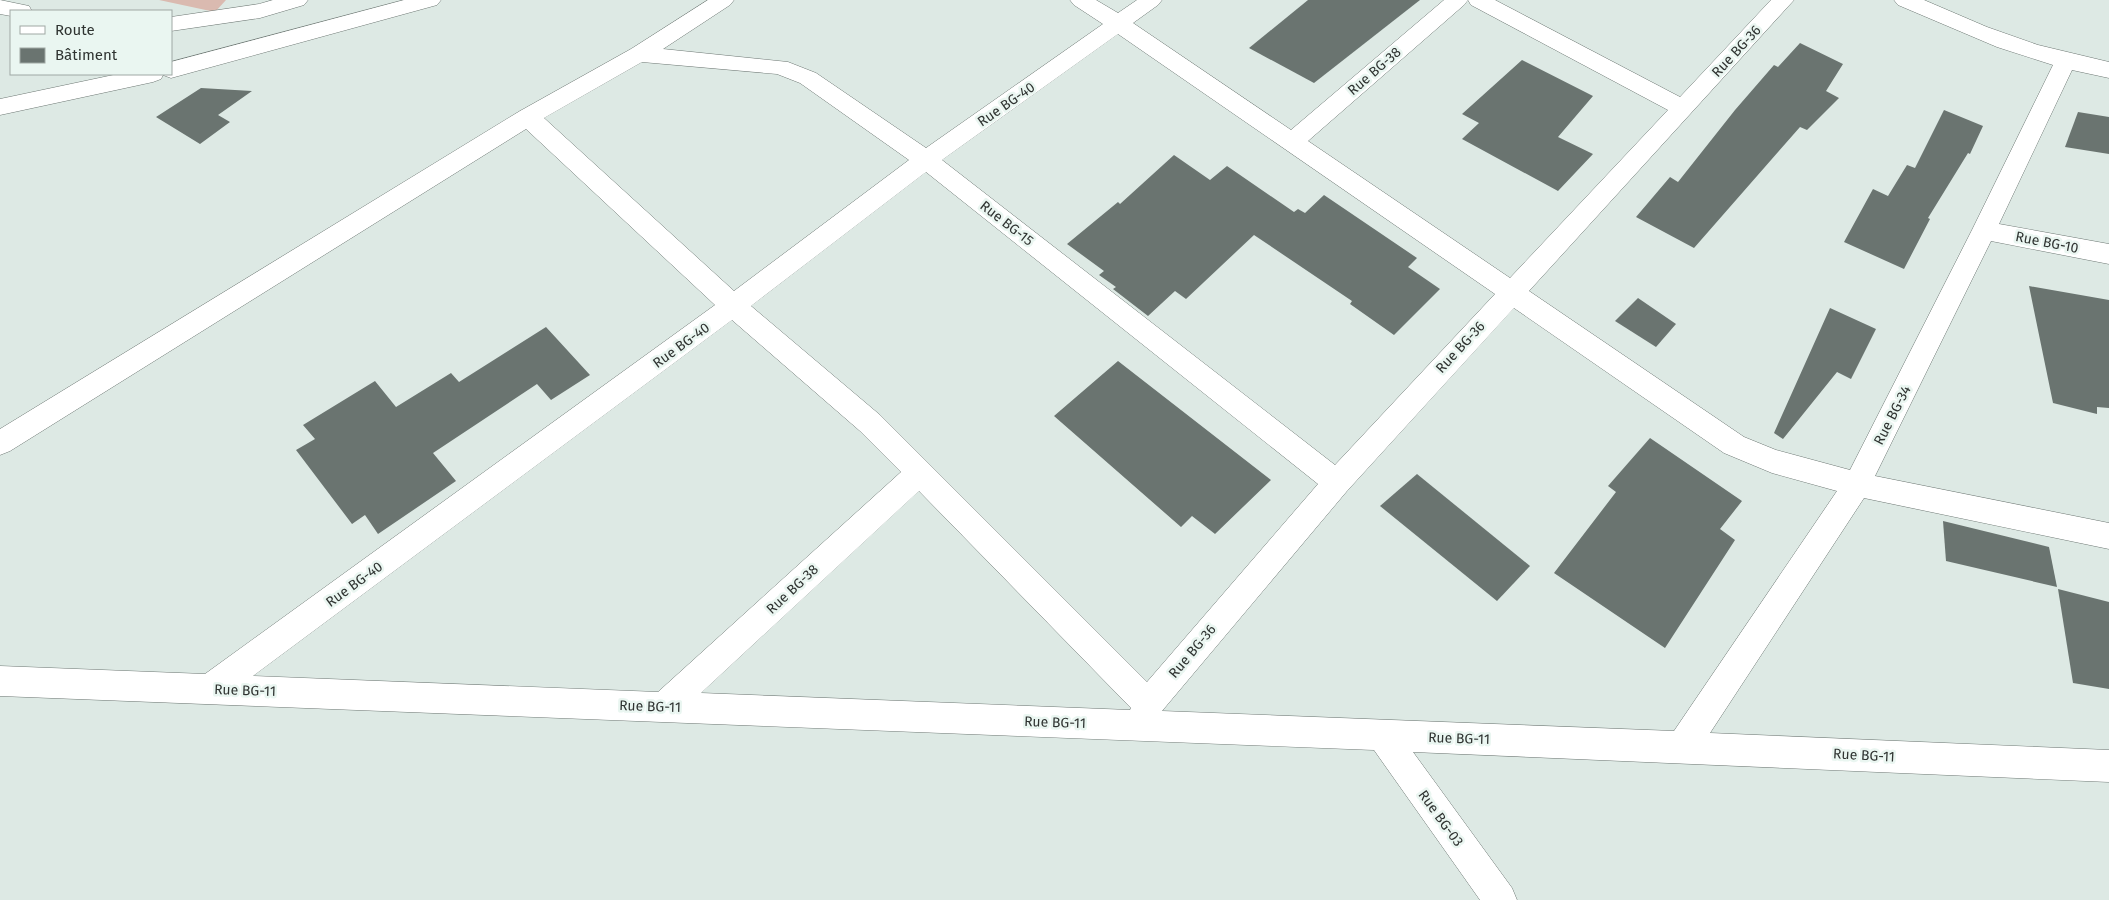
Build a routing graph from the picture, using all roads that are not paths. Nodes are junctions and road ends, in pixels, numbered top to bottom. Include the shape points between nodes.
1 (298, 0) edge
2 (430, 0) edge
3 (723, 0) edge
4 (1081, 0) edge
5 (1151, 0) edge
6 (1457, 0) edge
7 (1478, 0) edge
8 (1783, 0) edge
9 (1905, 0) edge
10 (0, 7) edge
11 (1943, 7) edge
12 (16, 10) edge
13 (172, 24) edge
14 (1119, 24) junction
15 (639, 54) junction
16 (2065, 62) junction
17 (177, 64) edge
18 (2109, 70) edge
19 (148, 75) edge
20 (0, 107) edge
21 (1682, 108) junction
22 (528, 117) junction
23 (1292, 142) junction
24 (926, 160) junction
25 (1984, 230) junction
26 (2109, 254) edge
27 (1511, 292) junction
28 (733, 306) junction
29 (0, 443) edge
30 (920, 472) junction
31 (1336, 482) junction
32 (1857, 484) junction
33 (2109, 536) edge
34 (0, 681) edge
35 (210, 689) junction
36 (664, 707) junction
37 (1144, 715) junction
38 (1382, 735) junction
39 (1682, 747) junction
40 (2109, 766) edge
41 (1500, 900) edge

1 - 13 street via 260,11
2 - 17 street
3 - 15 street
4 - 14 street
5 - 14 street, Rue BG-40
6 - 23 street, Rue BG-38
7 - 21 street
8 - 21 street, Rue BG-36
9 - 11 street
10 - 12 street
11 - 16 street
14 - 23 street
14 - 24 street, Rue BG-40
15 - 22 street
15 - 24 street, Rue BG-15 via 780,67 808,78
16 - 18 street
16 - 25 street, Rue BG-34
19 - 20 street
21 - 27 street, Rue BG-36
22 - 28 street
22 - 29 street
23 - 27 street
24 - 28 street, Rue BG-40
24 - 31 street, Rue BG-15
25 - 26 street, Rue BG-10
25 - 32 street, Rue BG-34
27 - 31 street, Rue BG-36
27 - 32 street via 1734,446 1772,461
28 - 30 street via 870,423
28 - 35 street, Rue BG-40
30 - 36 street, Rue BG-38
30 - 37 street
31 - 37 street, Rue BG-36
32 - 33 street
32 - 39 street, Rue BG-34
34 - 35 street, Rue BG-11
35 - 36 street, Rue BG-11
36 - 37 street, Rue BG-11
37 - 38 street, Rue BG-11
38 - 39 street, Rue BG-11
38 - 41 street, Rue BG-03
39 - 40 street, Rue BG-11

